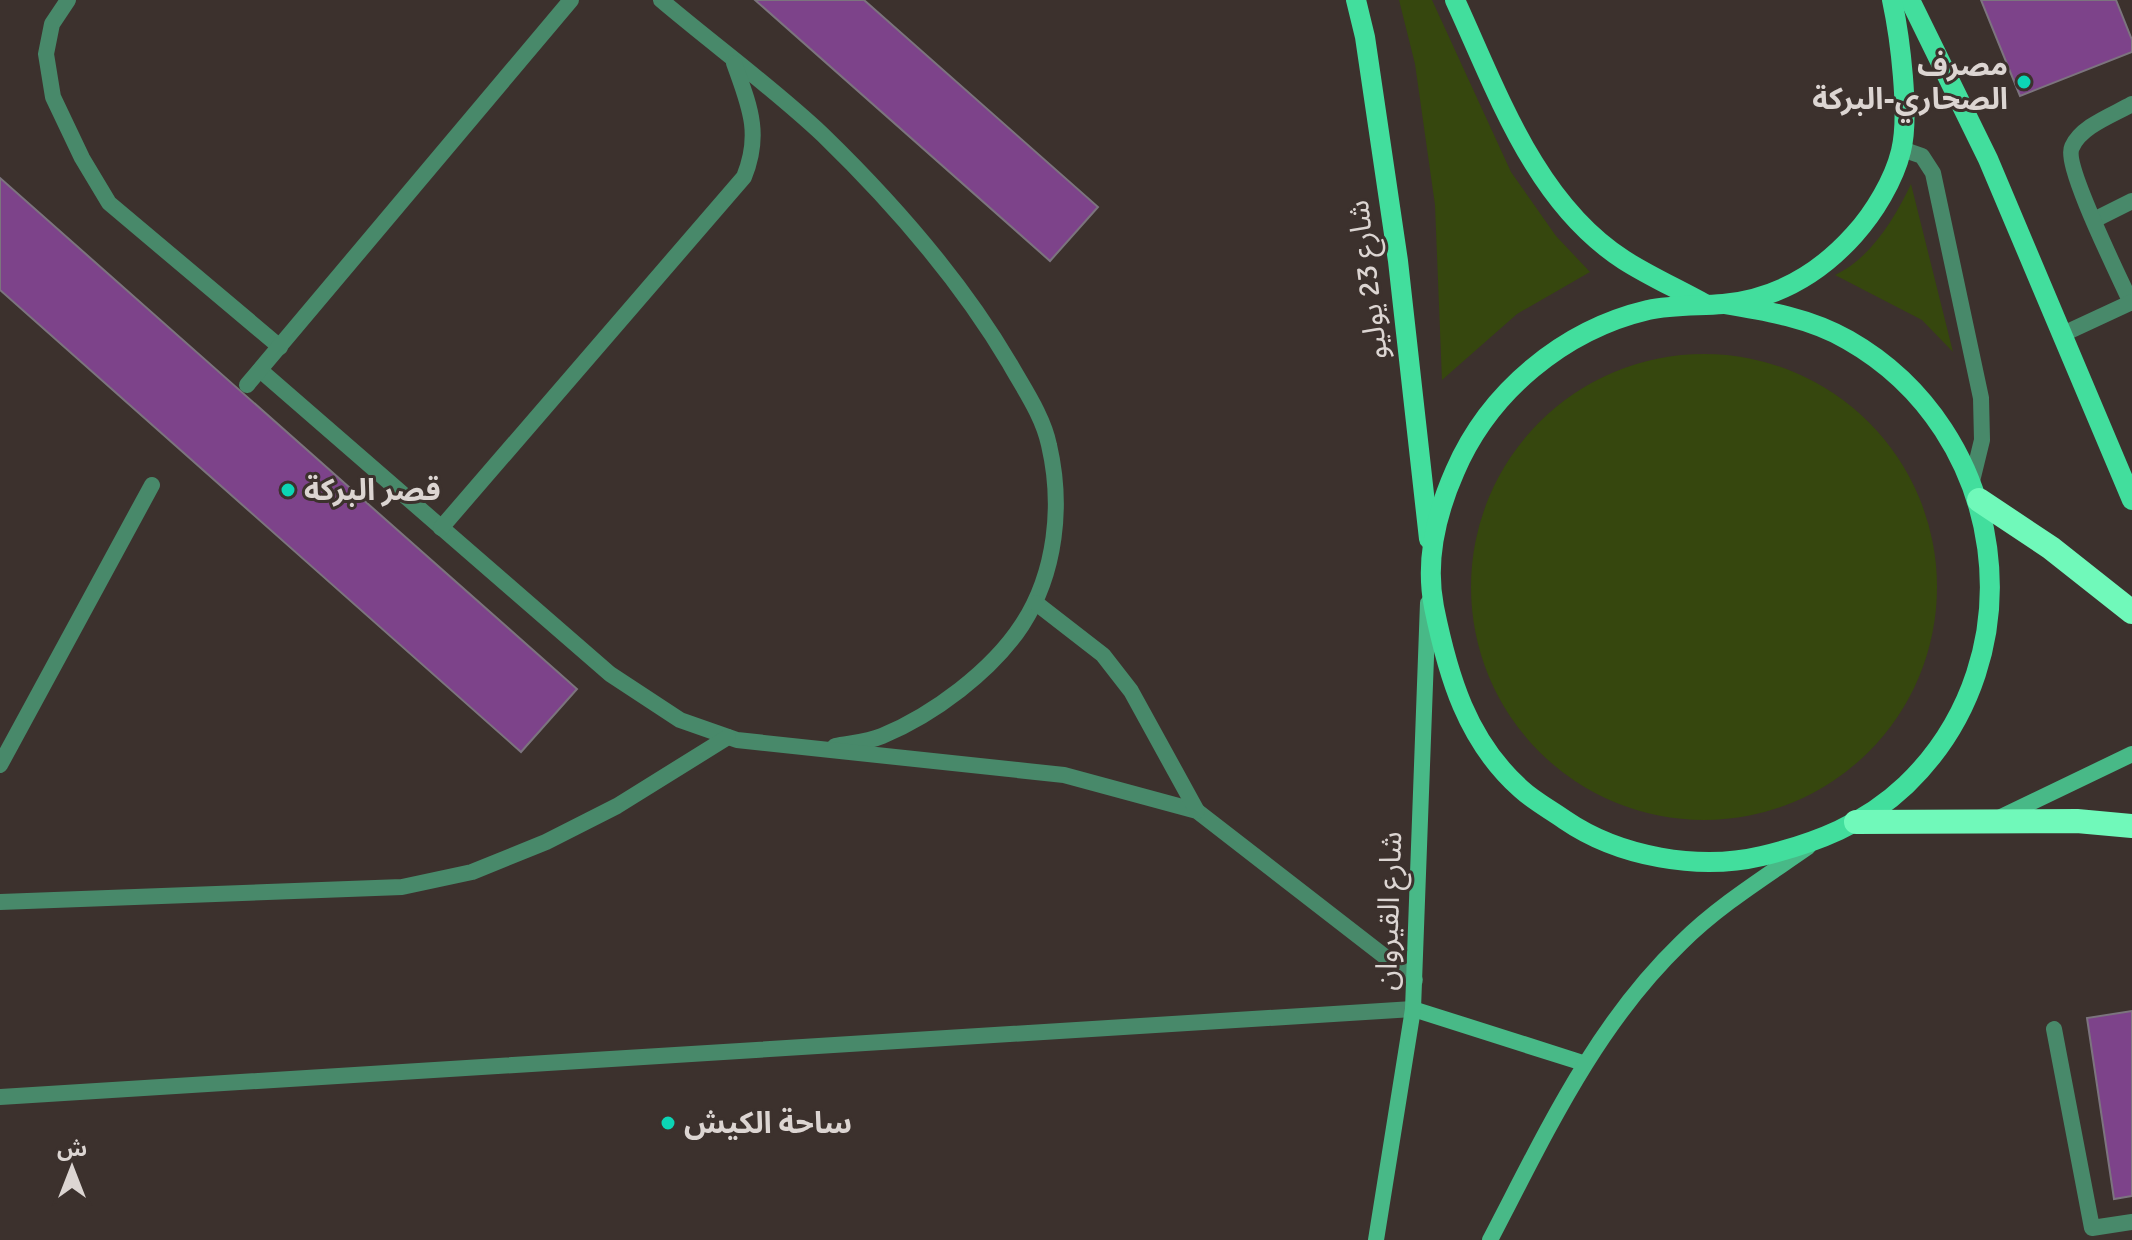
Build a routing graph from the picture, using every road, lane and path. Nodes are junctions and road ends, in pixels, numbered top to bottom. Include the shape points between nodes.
1 (68, 0) edge
2 (571, 0) edge
3 (661, 0) edge
4 (1356, 0) edge
5 (1455, 0) edge
6 (1892, 0) edge
7 (1910, 0) edge
8 (733, 60) junction
9 (2132, 104) edge
10 (1902, 149) junction
11 (2132, 201) edge
12 (2094, 220) junction
13 (2132, 302) edge
14 (1715, 304) junction
15 (2063, 334) junction
16 (280, 347) junction
17 (260, 370) junction
18 (247, 385) dead end
19 (152, 485) dead end
20 (1975, 490) junction
21 (2132, 500) edge
22 (441, 528) junction
23 (1431, 554) junction
24 (1429, 582) junction
25 (1036, 603) junction
26 (2132, 612) edge
27 (728, 737) junction
28 (818, 750) junction
29 (2132, 754) edge
30 (0, 765) edge
31 (1197, 811) junction
32 (1994, 820) junction
33 (1856, 822) junction
34 (2132, 826) edge
35 (1812, 844) junction
36 (0, 902) edge
37 (1415, 980) junction
38 (1413, 1009) junction
39 (2054, 1029) dead end
40 (1583, 1063) junction
41 (0, 1097) edge
42 (2132, 1222) edge
43 (2099, 1233) edge
44 (1376, 1240) edge
45 (1490, 1240) edge

1 - 16 street via 52,24 46,54 53,97 109,203
2 - 16 street
3 - 8 street
4 - 23 main road, شارع 23 يوليو via 1394,233
5 - 14 main road via 1529,157 1568,209 1623,259
6 - 10 main road via 1903,82
7 - 15 main road via 1988,159
8 - 22 street via 752,115 754,153 744,177
8 - 25 street via 822,135 898,215 987,326 1033,404 1049,444 1055,500 1054,544
9 - 12 street via 2084,131 2071,147 2072,168
10 - 14 main road via 1876,204 1855,234 1819,268 1778,293
10 - 20 street via 1922,156 1933,173 1979,388 1982,440
11 - 12 street
12 - 13 street
13 - 15 street
14 - 20 main road via 1788,314 1835,334 1899,376 1942,424
14 - 23 main road via 1647,311 1593,329 1543,359 1500,398 1466,444 1443,497
15 - 21 main road
16 - 17 street
17 - 18 street
17 - 22 street
19 - 30 street
20 - 26 highway
20 - 33 main road via 1991,561 1989,623 1973,682 1935,749 1905,785
22 - 27 street via 610,674 680,720
23 - 24 main road
24 - 35 main road via 1446,665 1471,730 1521,789 1559,816 1585,833 1659,858 1736,862
24 - 37 main road, شارع القيروان
25 - 28 street via 1009,645 959,692 881,736
25 - 31 street via 1103,655 1122,679
27 - 28 street
27 - 36 street via 603,813 472,872 402,887
28 - 31 street via 1064,775
29 - 32 main road
31 - 37 street
32 - 33 highway
32 - 34 highway
33 - 35 main road
35 - 40 main road via 1682,942 1626,1004
37 - 38 main road, شارع القيروان
38 - 40 main road
38 - 41 street
38 - 44 main road, شارع القيروان
39 - 43 street
40 - 45 main road
42 - 43 street

